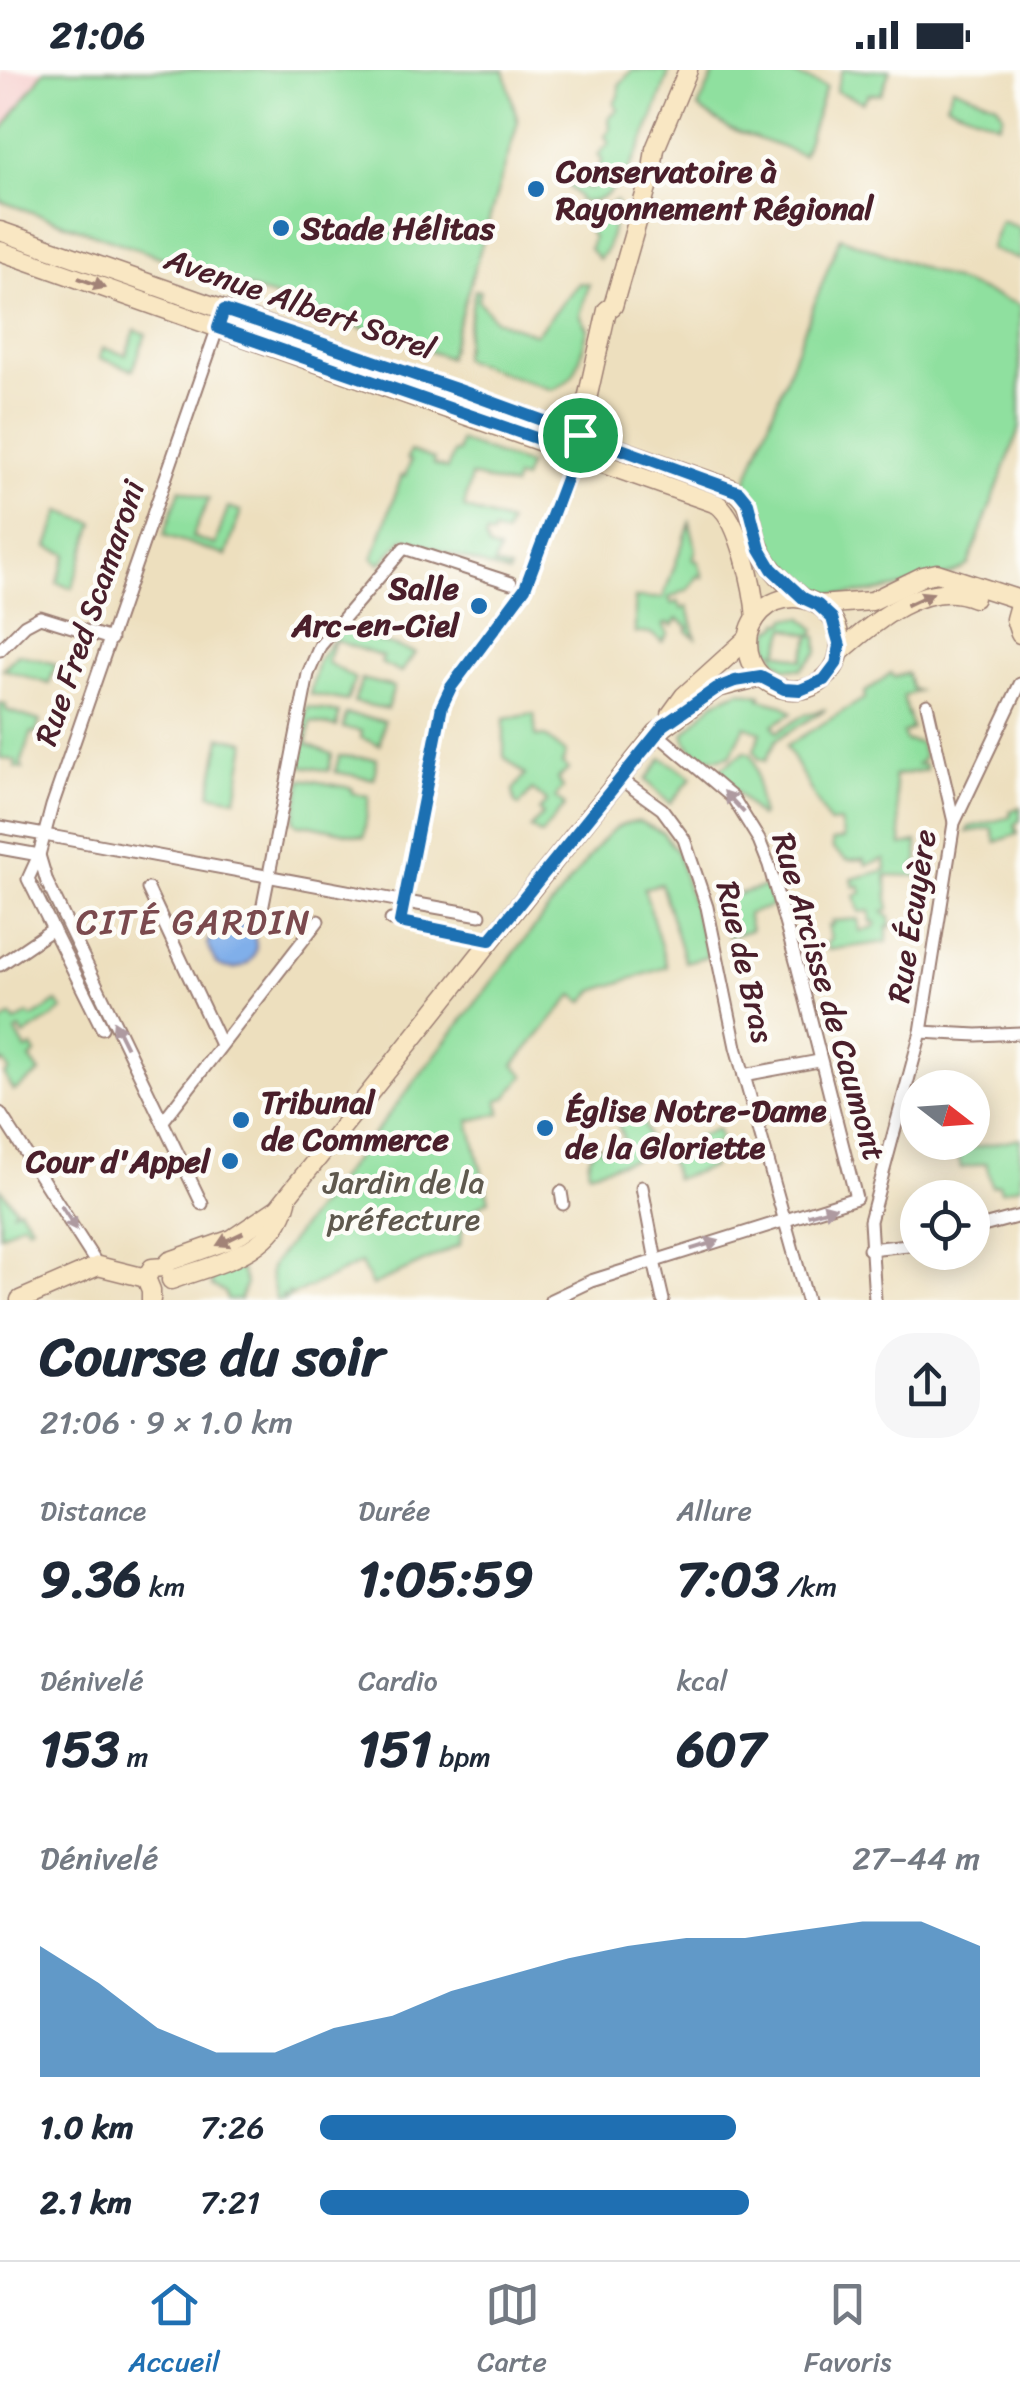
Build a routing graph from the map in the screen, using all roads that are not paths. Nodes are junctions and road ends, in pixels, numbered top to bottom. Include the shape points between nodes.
1 (688, 70) edge
2 (0, 232) edge
3 (0, 251) edge
4 (221, 319) junction
5 (576, 452) junction
6 (511, 583) dead end
7 (811, 602) junction
8 (1019, 603) edge
9 (756, 618) junction
10 (1020, 634) edge
11 (748, 638) junction
12 (111, 639) junction
13 (0, 650) edge
14 (840, 652) junction
15 (761, 677) junction
16 (1020, 684) edge
17 (927, 705) dead end
18 (660, 729) junction
19 (619, 778) junction
20 (954, 823) junction
21 (0, 827) edge
22 (0, 848) edge
23 (39, 855) junction
24 (268, 876) junction
25 (148, 889) dead end
26 (262, 910) dead end
27 (480, 915) dead end
28 (318, 921) dead end
29 (53, 929) junction
30 (490, 940) junction
31 (0, 965) edge
32 (102, 1028) dead end
33 (921, 1032) junction
34 (1020, 1033) edge
35 (221, 1045) junction
36 (819, 1061) junction
37 (744, 1075) junction
38 (0, 1113) edge
39 (163, 1121) junction
40 (642, 1187) dead end
41 (202, 1204) dead end
42 (1020, 1216) edge
43 (786, 1221) junction
44 (990, 1224) edge
45 (900, 1246) edge
46 (869, 1249) junction
47 (655, 1261) junction
48 (98, 1266) junction
49 (159, 1286) edge
50 (581, 1293) edge
51 (20, 1300) edge
52 (551, 1300) edge
53 (663, 1300) edge
54 (806, 1300) edge
55 (876, 1300) edge

1 - 5 main road via 630,197 604,294 608,310
2 - 4 main road, Avenue Albert Sorel
3 -> 4 main road, Avenue Albert Sorel
4 - 5 main road, Avenue Albert Sorel
4 - 12 street, Rue Fred Scamaroni
5 - 7 main road via 739,492 766,559
5 - 9 main road via 724,508 752,582
5 - 30 street via 525,588 442,706 396,921
6 - 24 street via 404,548 328,636 308,674
7 - 8 main road via 872,601 937,573
7 - 9 main road via 776,601
7 - 14 main road via 837,627
8 - 10 main road
14 -> 8 main road via 875,623 936,592 956,591 994,606
9 - 11 main road
11 - 15 main road
11 - 18 main road via 684,696
12 - 13 street via 40,617
12 - 23 street, Rue Fred Scamaroni
14 - 15 main road via 830,672 809,688 784,689
15 - 18 main road via 717,688
16 - 20 street, Rue Écuyère
17 - 20 street
18 - 19 main road
36 -> 18 street, Rue Arcisse de Caumont via 770,865 752,824
19 - 30 main road
19 - 37 street, Rue de Bras via 662,810 684,839
20 - 33 street, Rue Écuyère
21 - 24 street
22 - 23 street
23 - 29 street, Rue Fred Scamaroni via 28,879
39 -> 23 street
24 - 26 street
24 - 27 street
25 - 35 street
28 - 35 street
29 - 31 street
29 - 32 street
30 - 49 main road via 288,1196 240,1235 170,1261
33 - 34 street
33 - 46 street, Rue Écuyère via 870,1221
35 - 39 street
36 - 37 street
43 -> 36 street, Rue Arcisse de Caumont via 856,1198
37 - 43 street, Rue de Bras
38 -> 48 street
39 - 41 street
40 - 47 street
42 - 44 street
47 -> 43 street
43 - 54 street, Rue de Bras
45 - 46 street
46 - 55 street, Rue Écuyère
47 - 50 street
47 - 53 street
48 - 49 main road
48 - 51 main road
50 - 52 street

